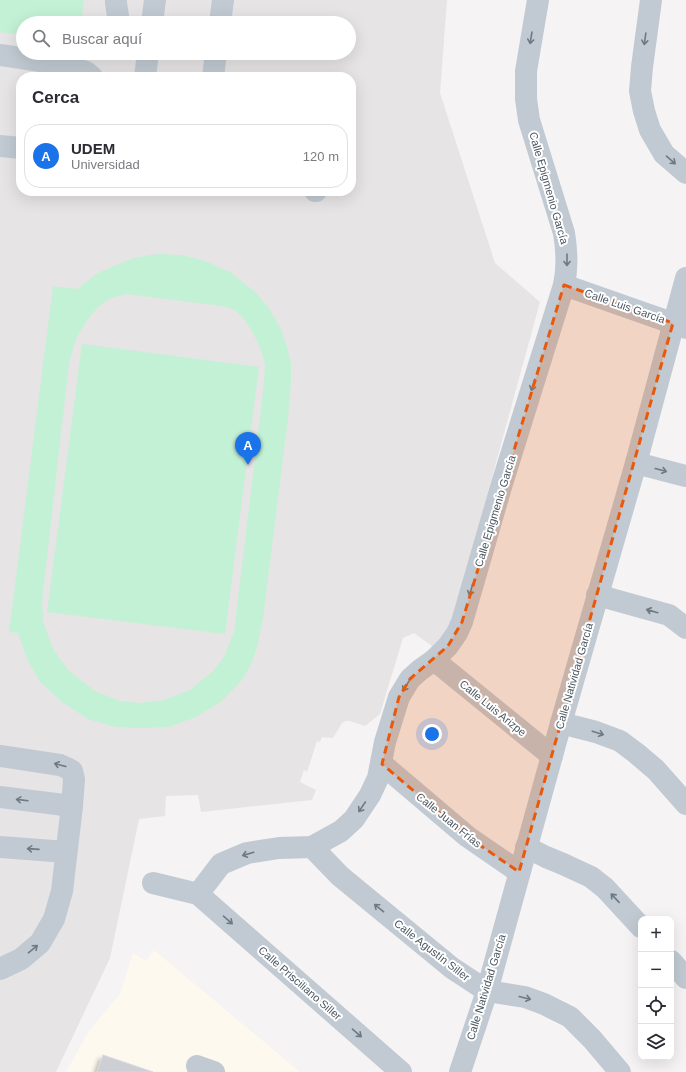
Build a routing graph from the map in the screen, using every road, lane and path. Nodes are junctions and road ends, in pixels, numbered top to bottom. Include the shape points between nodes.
1 (116, 0) edge
2 (155, 0) edge
3 (222, 0) edge
4 (538, 0) edge
5 (651, 0) edge
6 (118, 16) edge
7 (153, 16) edge
8 (221, 16) edge
9 (0, 55) edge
10 (16, 57) edge
11 (34, 60) edge
12 (215, 60) edge
13 (86, 72) edge
14 (213, 72) edge
15 (0, 146) edge
16 (16, 148) edge
17 (686, 172) edge
18 (686, 278) edge
19 (564, 285) junction
20 (680, 325) edge
21 (636, 463) junction
22 (686, 476) edge
23 (597, 595) junction
24 (686, 628) edge
25 (434, 660) junction
26 (561, 723) junction
27 (0, 756) edge
28 (552, 756) junction
29 (382, 764) junction
30 (0, 797) edge
31 (686, 804) edge
32 (72, 806) junction
33 (0, 847) edge
34 (312, 847) junction
35 (526, 847) junction
36 (66, 852) junction
37 (519, 872) junction
38 (153, 883) dead end
39 (198, 894) junction
40 (638, 924) edge
41 (674, 964) edge
42 (0, 969) edge
43 (686, 978) edge
44 (487, 991) junction
45 (401, 1072) edge
46 (460, 1072) edge
47 (620, 1072) edge

1 - 6 street
2 - 7 street
3 - 8 street
4 -> 19 street, Calle Epigmenio García via 526,71 526,99 529,120 564,233 567,251
5 -> 17 street via 640,91 644,111 650,130 664,154
9 - 10 street
11 - 13 street via 67,65
12 - 14 street
15 - 16 street
18 - 20 street, Calle Natividad García
19 - 20 street, Calle Luis García
19 -> 25 street, Calle Epigmenio García via 462,622 448,646
20 - 21 street, Calle Natividad García
21 -> 22 street
21 - 23 street, Calle Natividad García
24 -> 23 street via 669,615
23 - 26 street, Calle Natividad García
25 - 28 street, Calle Luis Arizpe
25 -> 29 street, Calle Epigmenio García via 410,680 399,697 385,742
26 - 28 street, Calle Natividad García
26 -> 31 street via 620,741 656,770
32 -> 27 street via 72,771 60,764
28 - 35 street, Calle Natividad García
29 -> 34 street, Calle Epigmenio García via 370,795 354,819 341,831
29 - 37 street, Calle Juan Frías via 468,837
32 -> 30 street
32 - 36 street
36 -> 33 street
34 -> 39 street, Calle Epigmenio García via 266,850 221,864
44 -> 34 street, Calle Agustín Siller via 452,968 346,881
35 - 37 street, Calle Natividad García
40 -> 35 street via 605,888 591,877
42 -> 36 street via 21,959 40,943 54,919 62,891
37 - 44 street, Calle Natividad García
38 - 39 street
39 -> 45 street, Calle Prisciliano Siller
41 - 43 street
44 - 46 street, Calle Natividad García
44 -> 47 street, Calle Agustín Siller via 525,997 570,1017

